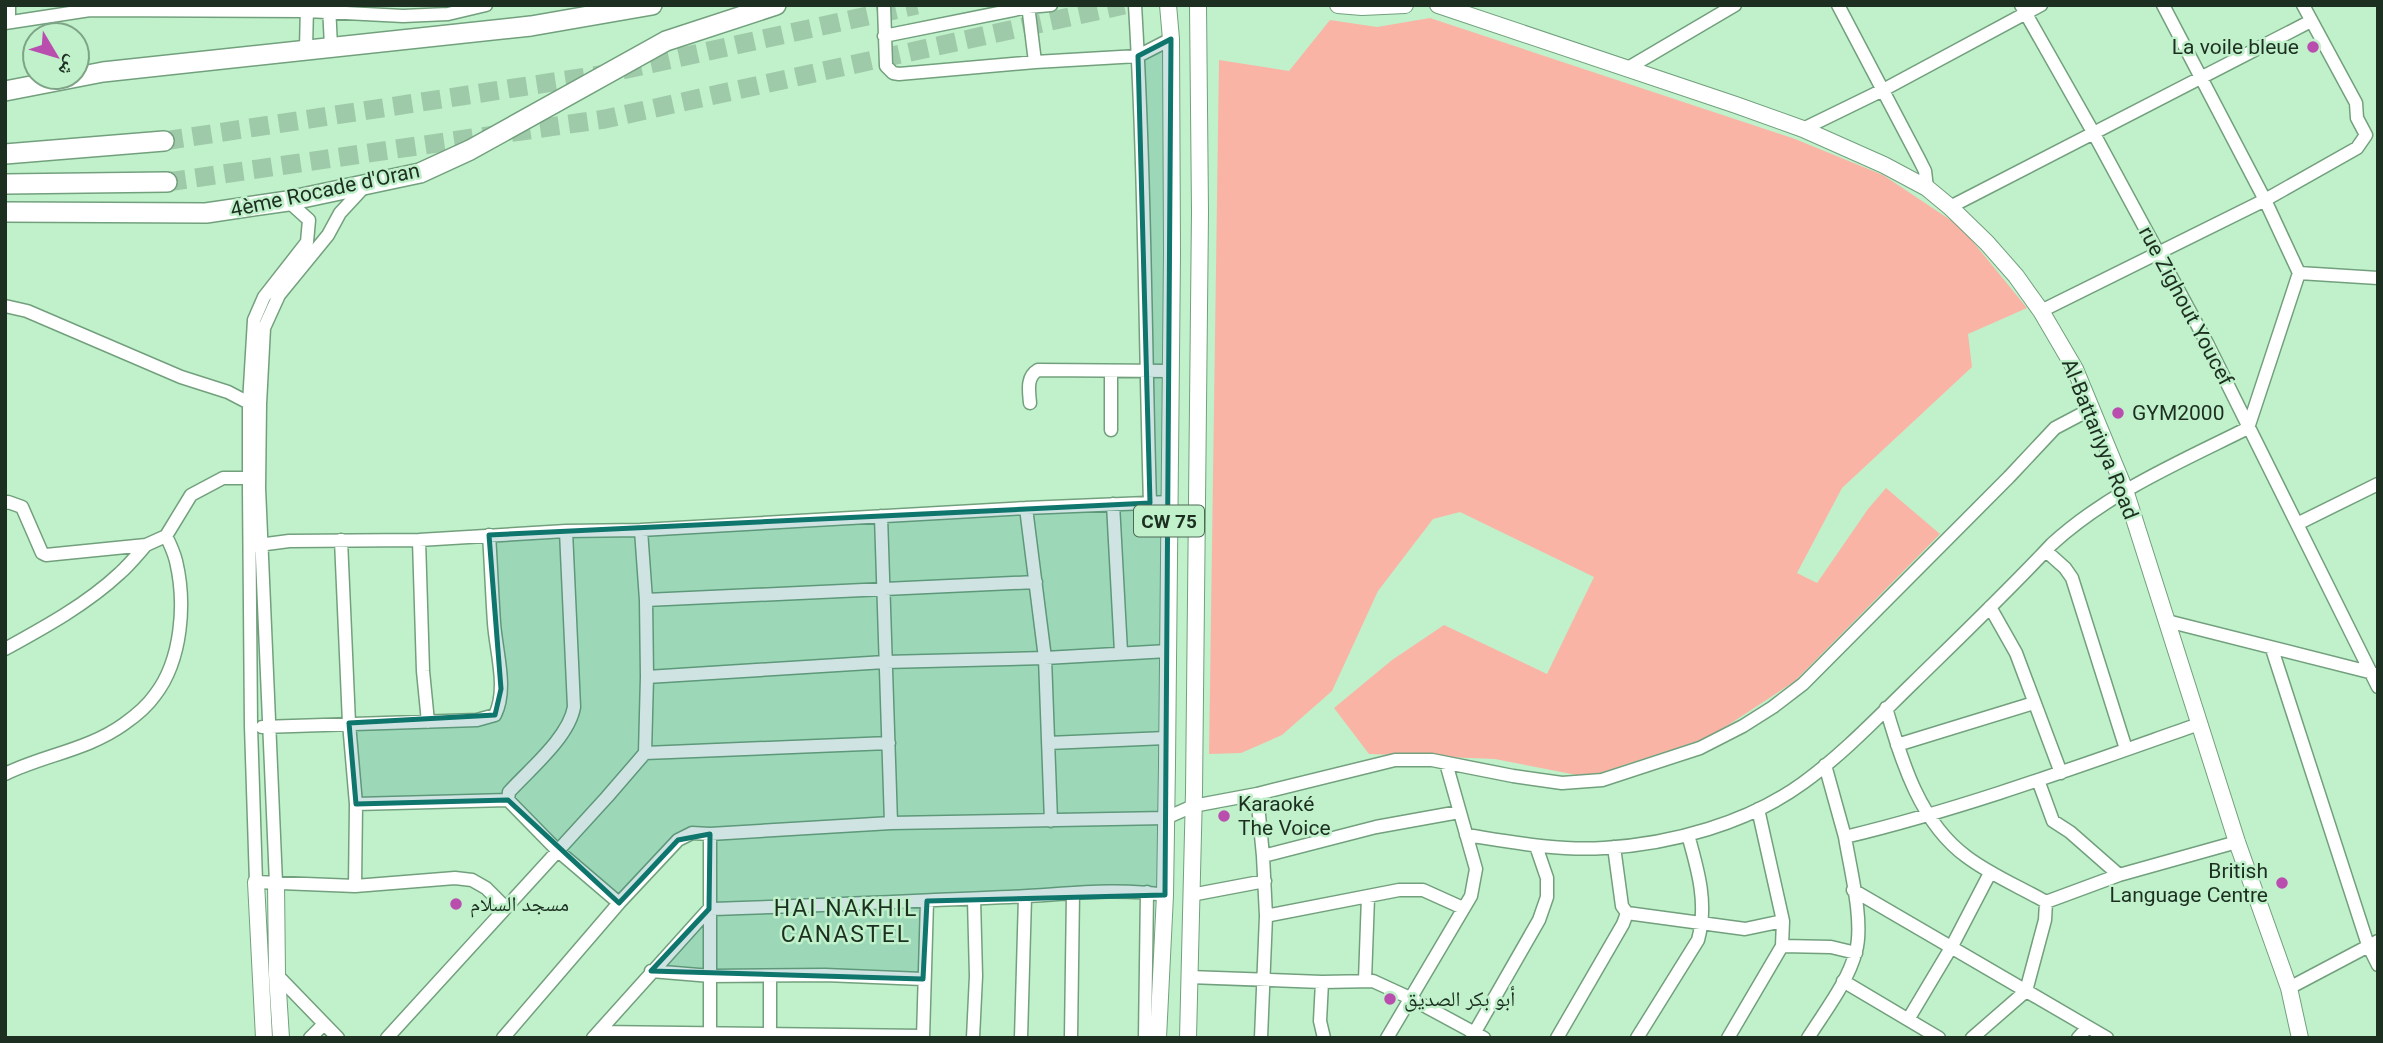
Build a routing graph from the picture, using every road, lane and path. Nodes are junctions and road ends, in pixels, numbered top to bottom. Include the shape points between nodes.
1 (9, 5) edge
2 (486, 5) edge
3 (652, 5) edge
4 (776, 5) edge
5 (884, 5) edge
6 (1051, 5) edge
7 (1135, 5) edge
8 (1168, 5) edge
9 (1198, 5) edge
10 (1338, 5) edge
11 (1405, 5) edge
12 (1438, 5) edge
13 (1735, 5) edge
14 (1838, 5) edge
15 (2041, 5) edge
16 (2163, 5) edge
17 (2303, 5) edge
18 (1028, 6) edge
19 (157, 7) edge
20 (90, 8) edge
21 (200, 8) edge
22 (307, 8) edge
23 (329, 9) edge
24 (2023, 9) edge
25 (2311, 21) junction
26 (7, 22) edge
27 (884, 36) junction
28 (1171, 40) junction
29 (331, 47) junction
30 (306, 49) junction
31 (1138, 56) junction
32 (1035, 62) junction
33 (1628, 68) junction
34 (2201, 77) junction
35 (1884, 90) junction
36 (5, 92) edge
37 (1803, 129) junction
38 (2093, 132) junction
39 (164, 141) tunnel mouth
40 (5, 154) edge
41 (167, 182) tunnel mouth
42 (5, 184) edge
43 (366, 186) junction
44 (1927, 188) junction
45 (2266, 200) junction
46 (288, 201) junction
47 (1950, 207) junction
48 (5, 212) edge
49 (2158, 253) junction
50 (2299, 273) junction
51 (2378, 278) edge
52 (274, 293) junction
53 (5, 306) edge
54 (2041, 311) junction
55 (1146, 371) junction
56 (1171, 371) junction
57 (1111, 372) junction
58 (249, 402) junction
59 (1030, 403) dead end
60 (2091, 409) junction
61 (2248, 428) junction
62 (1111, 430) dead end
63 (254, 478) junction
64 (2378, 484) edge
65 (2125, 490) junction
66 (1170, 502) junction
67 (5, 503) edge
68 (1150, 503) junction
69 (1113, 504) junction
70 (1026, 508) junction
71 (881, 516) junction
72 (2297, 524) junction
73 (641, 530) junction
74 (566, 531) junction
75 (489, 535) junction
76 (166, 536) junction
77 (341, 540) junction
78 (419, 540) junction
79 (146, 545) junction
80 (256, 546) junction
81 (2046, 551) junction
82 (1036, 582) junction
83 (882, 589) junction
84 (646, 600) junction
85 (1990, 607) junction
86 (2167, 621) junction
87 (5, 649) edge
88 (2272, 649) junction
89 (1168, 651) junction
90 (1121, 652) junction
91 (1045, 658) junction
92 (886, 662) junction
93 (2374, 673) edge
94 (647, 677) junction
95 (2378, 687) edge
96 (2034, 703) junction
97 (1886, 708) junction
98 (428, 722) junction
99 (349, 723) junction
100 (2199, 724) junction
101 (251, 726) junction
102 (269, 728) junction
103 (1166, 738) junction
104 (889, 743) junction
105 (1048, 743) junction
106 (1897, 745) junction
107 (2126, 750) junction
108 (645, 753) junction
109 (1446, 763) junction
110 (1825, 765) junction
111 (2061, 773) junction
112 (5, 774) edge
113 (2038, 780) junction
114 (1257, 794) junction
115 (508, 800) junction
116 (356, 804) junction
117 (1193, 806) junction
118 (1758, 809) junction
119 (1459, 812) junction
120 (1927, 816) junction
121 (1166, 818) junction
122 (1051, 821) junction
123 (891, 823) junction
124 (710, 834) junction
125 (1466, 835) junction
126 (1688, 835) junction
127 (1845, 837) junction
128 (2236, 842) junction
129 (1536, 846) junction
130 (1614, 847) junction
131 (557, 850) junction
132 (1263, 856) junction
133 (1990, 873) junction
134 (2119, 875) junction
135 (1265, 881) junction
136 (256, 882) junction
137 (276, 883) junction
138 (355, 886) junction
139 (1853, 890) junction
140 (1147, 892) junction
141 (1073, 893) junction
142 (1165, 895) junction
143 (1191, 895) junction
144 (1025, 897) junction
145 (1368, 897) junction
146 (974, 899) junction
147 (927, 901) junction
148 (2046, 902) junction
149 (619, 903) junction
150 (505, 907) junction
151 (1464, 908) junction
152 (709, 909) junction
153 (1627, 914) junction
154 (1266, 916) junction
155 (1783, 921) junction
156 (1703, 922) junction
157 (2373, 943) edge
158 (1782, 946) junction
159 (1952, 946) junction
160 (1856, 953) junction
161 (260, 959) junction
162 (2378, 964) edge
163 (651, 971) junction
164 (276, 975) junction
165 (711, 976) junction
166 (770, 976) junction
167 (1189, 977) junction
168 (923, 979) junction
169 (1264, 980) junction
170 (1365, 980) junction
171 (1843, 981) junction
172 (1322, 982) junction
173 (2289, 988) junction
174 (2026, 991) junction
175 (1410, 998) junction
176 (1909, 1018) junction
177 (324, 1024) junction
178 (2088, 1027) junction
179 (596, 1035) edge
180 (710, 1036) edge
181 (770, 1036) edge
182 (1477, 1036) edge
183 (923, 1037) edge
184 (2296, 1037) edge
185 (264, 1038) edge
186 (281, 1038) edge
187 (310, 1038) edge
188 (338, 1038) edge
189 (387, 1038) edge
190 (503, 1038) edge
191 (973, 1038) edge
192 (1021, 1038) edge
193 (1070, 1038) edge
194 (1145, 1038) edge
195 (1158, 1038) edge
196 (1188, 1038) edge
197 (1261, 1038) edge
198 (1324, 1038) edge
199 (1387, 1038) edge
200 (1557, 1038) edge
201 (1637, 1038) edge
202 (1728, 1038) edge
203 (1808, 1038) edge
204 (1939, 1038) edge
205 (1972, 1038) edge
206 (2078, 1038) edge
207 (2106, 1038) edge

1 - 26 street
2 - 23 street via 436,15 373,15
3 - 29 highway via 551,23
4 - 43 highway, 4ème Rocade d'Oran via 666,41 470,149 420,173
5 - 27 street
6 - 18 street
7 - 31 street
8 - 28 main road, CW 75
9 - 117 main road
10 - 11 main road
12 - 33 main road, Al-Battariyya Road
13 - 33 street
14 - 35 street
15 - 24 street
16 - 34 street
17 - 25 street
18 - 27 street
18 - 32 street
19 - 20 street
19 - 21 street
20 - 26 street
21 - 22 street
22 - 23 street
22 - 30 street
23 - 29 street
24 - 35 street
24 - 38 street, rue Zighout Youcef
25 - 34 street
25 - 45 street via 2357,103 2357,118 2366,135 2344,157
27 - 32 street via 886,66 895,74
28 - 31 street
28 - 56 main road, CW 75
29 - 30 highway
30 - 36 highway via 103,72
31 - 32 street
31 - 55 street
33 - 37 main road, Al-Battariyya Road
34 - 38 street
34 - 45 street
35 - 37 street
35 - 44 street via 1922,165
37 - 44 main road, Al-Battariyya Road
38 - 47 street
38 - 49 street, rue Zighout Youcef
39 - 40 highway
41 - 42 highway
43 - 46 highway, 4ème Rocade d'Oran
43 - 52 street
44 - 47 main road, Al-Battariyya Road
45 - 49 street
45 - 50 street
46 - 48 highway, 4ème Rocade d'Oran via 206,214
46 - 52 street via 309,220 309,235
47 - 54 main road, Al-Battariyya Road via 2017,276
49 - 54 street
49 - 61 street, rue Zighout Youcef
50 - 51 street
50 - 61 street
52 - 58 street via 254,320
52 - 63 street via 264,328
53 - 58 street
54 - 60 main road, Al-Battariyya Road via 2075,369
55 - 56 street
55 - 57 street
55 - 68 street
56 - 66 main road, CW 75
57 - 59 street via 1035,371 1029,382
57 - 62 street
58 - 63 street
60 - 65 main road, Al-Battariyya Road
60 - 109 street via 2055,428 1803,684 1743,726 1690,752 1602,780 1562,783
61 - 65 street
61 - 72 street, rue Zighout Youcef
63 - 76 street via 223,478 191,495
63 - 80 street
64 - 72 street
65 - 81 street
65 - 86 main road, Al-Battariyya Road
66 - 68 street
66 - 89 main road, CW 75
67 - 79 street via 22,507 46,555
68 - 69 street
69 - 70 street
69 - 90 street
70 - 71 street
70 - 82 street
71 - 73 street
71 - 83 street
72 - 93 street, rue Zighout Youcef
73 - 74 street
73 - 84 street
74 - 75 street
74 - 115 street via 571,721 509,792
75 - 78 street
75 - 98 street via 500,704 495,715 486,719
76 - 79 street
76 - 112 street via 176,559 180,588 178,634 172,664 155,696 123,725 65,753
77 - 78 street
77 - 80 street
77 - 99 street
78 - 98 street
79 - 87 street via 119,574 52,623
80 - 101 street
80 - 102 street
81 - 85 street
81 - 107 street via 2065,568 2076,588
82 - 83 street
82 - 91 street
83 - 84 street
83 - 92 street
84 - 94 street
85 - 96 street via 2013,644
85 - 97 street
86 - 88 street
86 - 100 main road, Al-Battariyya Road
88 - 93 street
88 - 157 street
89 - 90 street
89 - 103 main road, CW 75
90 - 91 street
91 - 92 street
91 - 105 street
92 - 94 street
92 - 104 street
93 - 95 street, rue Zighout Youcef
94 - 108 street
96 - 106 street
96 - 111 street
97 - 106 street
97 - 110 street
98 - 99 street
99 - 102 street
99 - 116 street
100 - 107 street
100 - 128 main road, Al-Battariyya Road
101 - 102 street
101 - 136 street
102 - 137 street
103 - 105 street
103 - 121 main road, CW 75
104 - 108 street
104 - 123 street
105 - 122 street
106 - 120 street
107 - 111 street
108 - 131 street
109 - 114 street via 1395,760
109 - 119 street
110 - 118 street
110 - 127 street
111 - 113 street
113 - 120 street
113 - 134 street via 2053,821
114 - 117 street
114 - 132 street
115 - 116 street
115 - 131 street
116 - 138 street
117 - 121 street
117 - 143 main road
118 - 126 street
118 - 155 street
119 - 125 street
119 - 132 street via 1376,827
120 - 127 street
120 - 133 street via 1959,851
121 - 122 street
121 - 142 main road, CW 75
122 - 123 street
123 - 124 street
124 - 149 street via 692,833 678,840
124 - 152 street
125 - 129 street
125 - 151 street via 1476,869
126 - 130 street
126 - 156 street via 1700,879
127 - 139 street
128 - 134 street
128 - 173 main road, Al-Battariyya Road
129 - 130 street
129 - 182 street via 1547,878 1547,897
130 - 153 street
131 - 149 street
131 - 150 street
132 - 135 street
133 - 148 street
133 - 159 street
134 - 148 street
135 - 143 street
135 - 154 street
136 - 137 street
136 - 161 main road
137 - 138 street
137 - 164 main road
138 - 150 street via 472,880
139 - 159 street
139 - 160 street
140 - 141 street
140 - 142 street
140 - 194 street
141 - 144 street
141 - 193 street
142 - 195 main road, CW 75
143 - 167 main road
144 - 146 street
144 - 192 street
145 - 151 street via 1386,891 1423,890
145 - 154 street
145 - 170 street
146 - 147 street
146 - 191 street
147 - 152 street
147 - 168 street
148 - 174 street
149 - 190 street
150 - 189 street
151 - 175 street
152 - 163 street
152 - 165 street
153 - 156 street
153 - 200 street
154 - 169 street
155 - 156 street via 1745,929
155 - 158 street
156 - 201 street via 1698,940
157 - 162 street
157 - 173 street
158 - 160 street via 1831,947
158 - 202 street
159 - 174 street
159 - 176 street
160 - 171 street
161 - 164 street
161 - 185 main road
163 - 165 street
163 - 179 street
164 - 177 street
164 - 186 main road
165 - 166 street
165 - 180 street
166 - 168 street
166 - 181 street
167 - 169 street
167 - 196 main road
168 - 183 street
169 - 172 street
169 - 197 street
170 - 172 street
170 - 175 street
171 - 176 street
171 - 203 street
172 - 198 street
173 - 184 main road, Al-Battariyya Road
174 - 178 street
174 - 205 street
175 - 182 street
175 - 199 street
176 - 204 street
177 - 187 street
177 - 188 street
178 - 206 street
178 - 207 street
179 - 180 street
180 - 181 street
181 - 183 street

